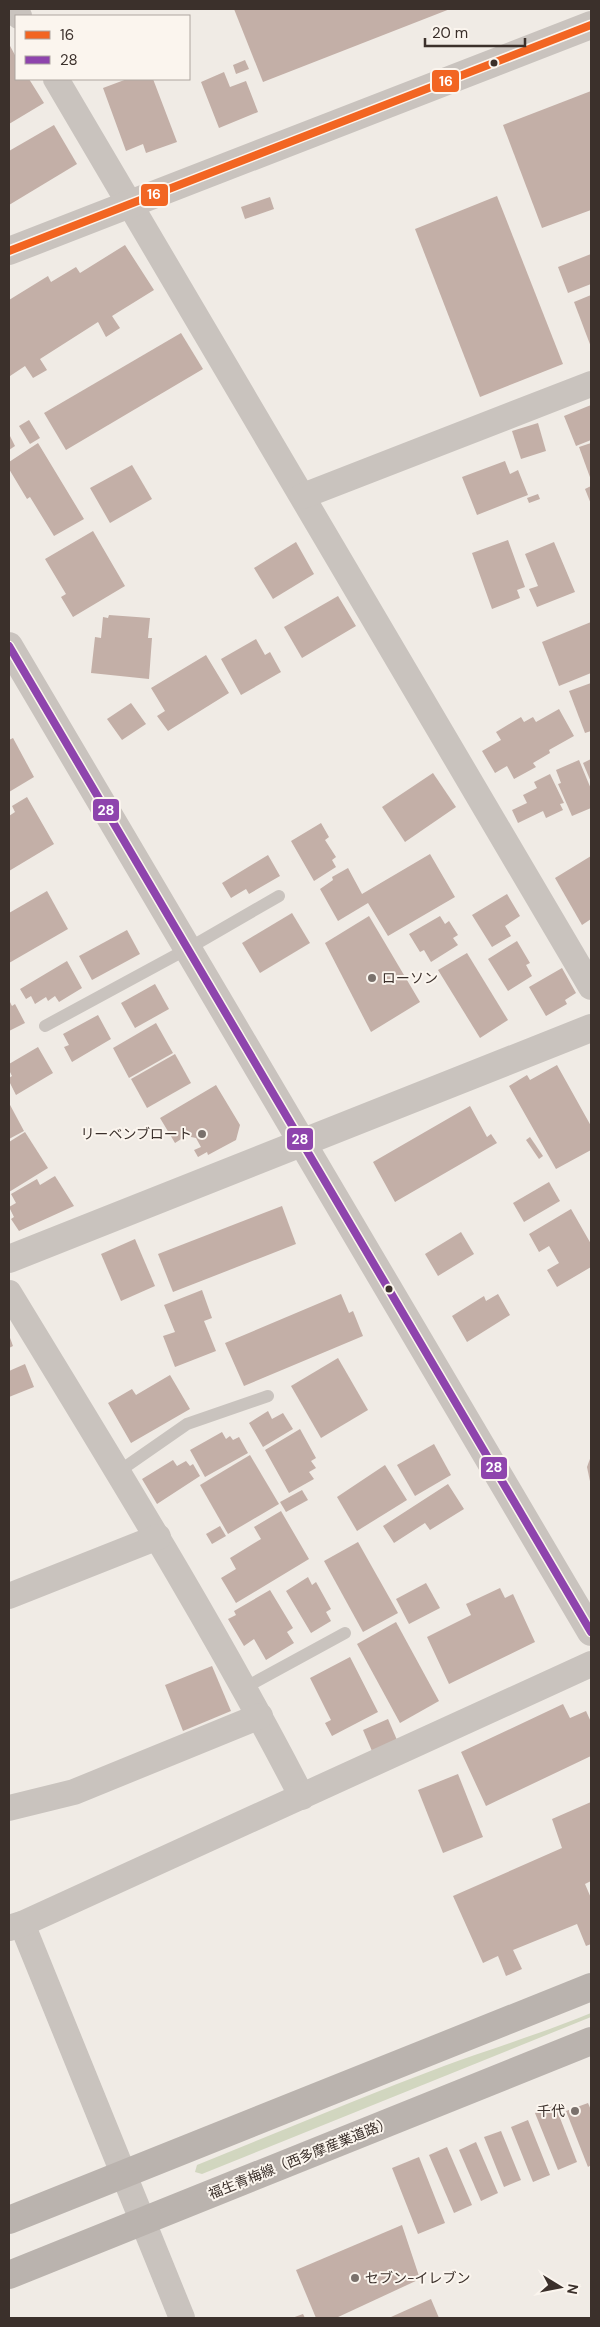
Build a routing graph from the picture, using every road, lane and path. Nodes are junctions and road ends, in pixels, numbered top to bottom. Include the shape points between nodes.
1 (591, 25) edge
2 (57, 80) edge
3 (130, 204) junction
4 (9, 251) edge
5 (591, 384) edge
6 (303, 496) junction
7 (9, 646) edge
8 (279, 896) dead end
9 (189, 948) junction
10 (591, 987) edge
11 (45, 1026) dead end
12 (591, 1028) edge
13 (302, 1142) junction
14 (9, 1259) edge
15 (9, 1294) edge
16 (268, 1396) dead end
17 (118, 1472) junction
18 (158, 1537) junction
19 (9, 1596) edge
20 (345, 1632) dead end
21 (591, 1632) edge
22 (591, 1664) edge
23 (244, 1688) junction
24 (260, 1716) junction
25 (302, 1797) junction
26 (9, 1808) edge
27 (16, 1926) edge
28 (591, 1987) edge
29 (591, 2042) edge
30 (124, 2174) junction
31 (9, 2220) edge
32 (143, 2220) junction
33 (9, 2275) edge
34 (182, 2318) edge

1 - 3 street
2 - 3 street
3 - 4 street
3 - 6 street
5 - 6 street
6 - 10 street
7 - 9 street
8 - 9 lane
9 - 11 lane
9 - 13 street
12 - 13 street
13 - 14 street
13 - 21 street
15 - 17 street
16 - 17 lane via 187,1424
17 - 18 street
18 - 19 street
18 - 23 street
20 - 23 lane
22 - 25 street
23 - 24 street
24 - 25 street
24 - 26 street via 74,1792
25 - 27 street
27 - 30 street
28 - 30 main road
29 - 32 main road, 福生青梅線（西多摩産業道路）
30 - 31 main road
30 - 32 street
32 - 33 main road, 福生青梅線（西多摩産業道路）
32 - 34 street

